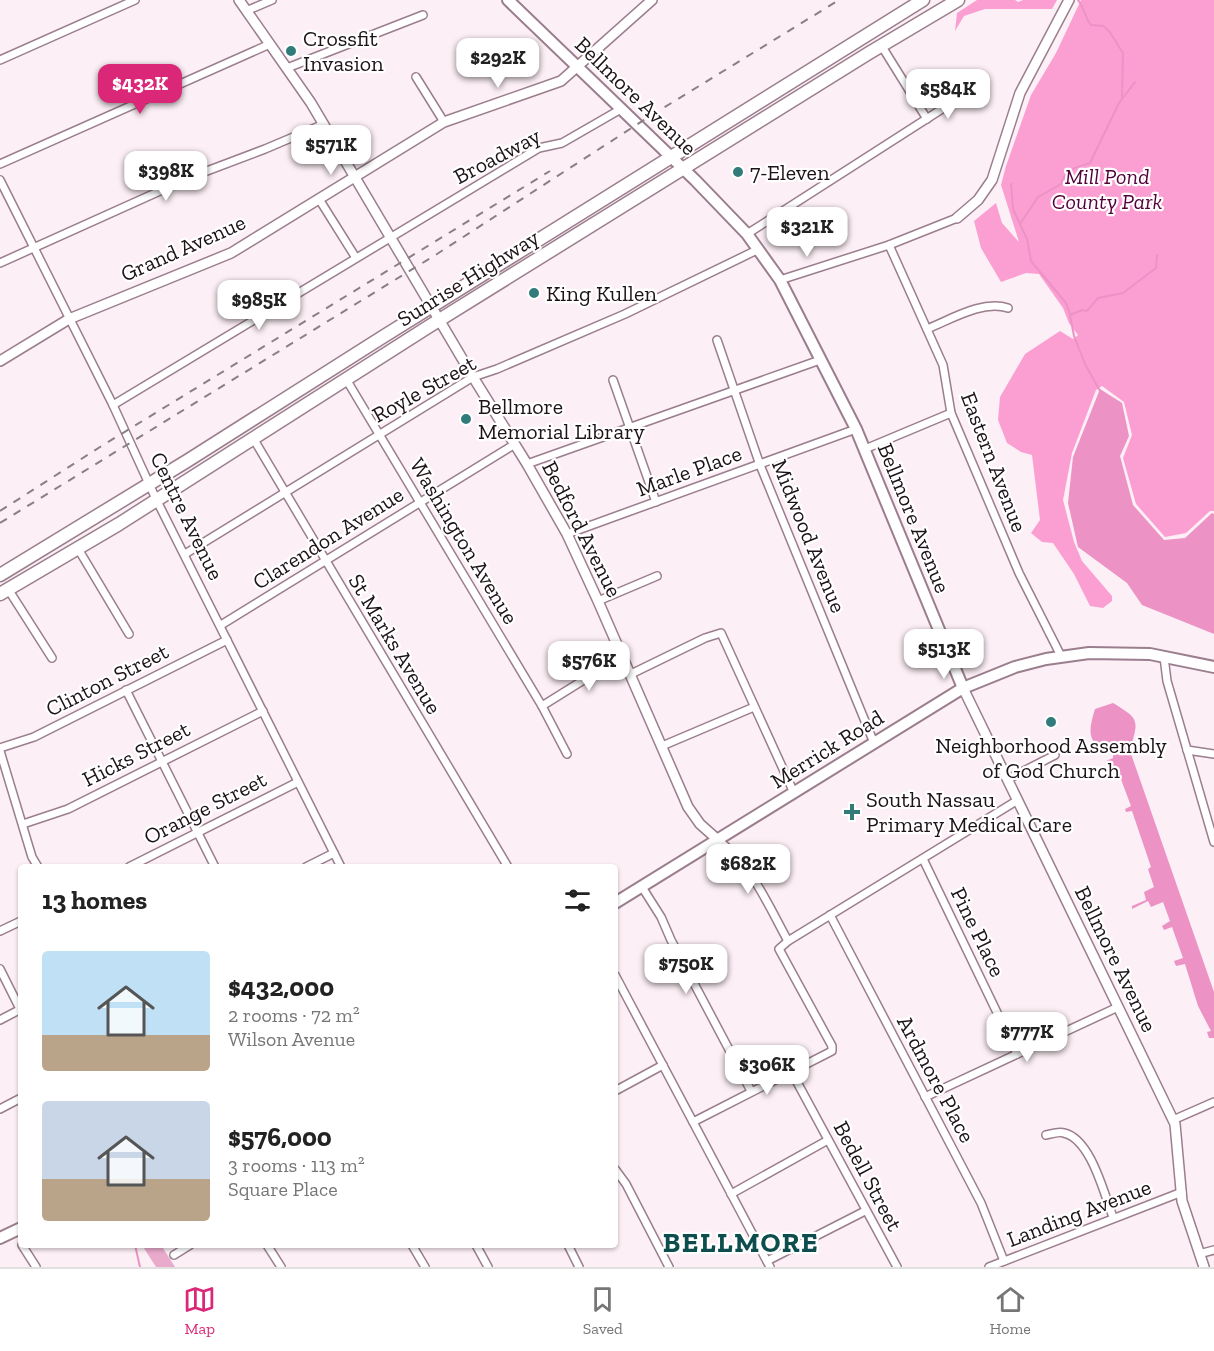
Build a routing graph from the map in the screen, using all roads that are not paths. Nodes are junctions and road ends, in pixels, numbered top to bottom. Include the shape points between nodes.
1 (135, 0) edge
2 (239, 0) edge
3 (272, 0) edge
4 (508, 0) edge
5 (652, 0) edge
6 (923, 0) edge
7 (958, 0) edge
8 (1069, 0) edge
9 (246, 10) junction
10 (423, 15) dead end
11 (890, 21) junction
12 (898, 35) junction
13 (270, 44) junction
14 (881, 45) junction
15 (0, 60) edge
16 (577, 67) junction
17 (287, 68) junction
18 (416, 77) dead end
19 (956, 100) dead end
20 (621, 109) junction
21 (927, 118) junction
22 (444, 122) junction
23 (324, 124) junction
24 (672, 158) junction
25 (0, 164) edge
26 (684, 168) junction
27 (355, 177) junction
28 (0, 180) edge
29 (319, 199) junction
30 (957, 218) joint
31 (747, 234) junction
32 (391, 236) junction
33 (889, 245) junction
34 (34, 248) junction
35 (759, 249) junction
36 (356, 258) junction
37 (0, 263) edge
38 (780, 280) junction
39 (432, 306) junction
40 (1008, 308) dead end
41 (69, 319) junction
42 (440, 320) junction
43 (927, 329) junction
44 (717, 340) dead end
45 (820, 360) junction
46 (0, 362) edge
47 (473, 377) junction
48 (346, 379) junction
49 (613, 380) dead end
50 (734, 390) junction
51 (113, 405) junction
52 (951, 412) junction
53 (629, 428) junction
54 (856, 429) junction
55 (379, 434) junction
56 (253, 438) junction
57 (515, 444) junction
58 (865, 449) junction
59 (527, 464) junction
60 (760, 465) junction
61 (150, 484) junction
62 (284, 493) junction
63 (156, 499) junction
64 (420, 502) junction
65 (656, 502) junction
66 (567, 534) junction
67 (77, 547) junction
68 (184, 554) junction
69 (325, 561) junction
70 (0, 575) edge
71 (657, 576) dead end
72 (4, 591) edge
73 (598, 601) junction
74 (221, 625) junction
75 (129, 634) dead end
76 (228, 640) junction
77 (622, 656) junction
78 (1061, 656) junction
79 (1164, 657) junction
80 (52, 658) dead end
81 (1214, 667) edge
82 (631, 674) junction
83 (963, 688) junction
84 (126, 690) junction
85 (542, 706) junction
86 (754, 706) junction
87 (263, 711) junction
88 (874, 743) junction
89 (662, 746) junction
90 (0, 750) edge
91 (1187, 750) junction
92 (567, 754) dead end
93 (1055, 754) dead end
94 (1214, 754) edge
95 (162, 761) junction
96 (1008, 779) junction
97 (298, 782) junction
98 (794, 793) junction
99 (1018, 800) junction
100 (23, 824) junction
101 (198, 832) junction
102 (718, 840) junction
103 (1214, 842) edge
104 (334, 853) junction
105 (923, 859) junction
106 (36, 864) edge
107 (135, 864) edge
108 (214, 864) edge
109 (312, 864) edge
110 (340, 864) edge
111 (506, 864) edge
112 (642, 887) junction
113 (618, 901) edge
114 (830, 915) junction
115 (18, 922) edge
116 (0, 931) edge
117 (788, 941) junction
118 (0, 969) edge
119 (618, 981) edge
120 (18, 1004) edge
121 (1118, 1007) junction
122 (18, 1011) edge
123 (0, 1020) edge
124 (1017, 1054) junction
125 (663, 1065) junction
126 (791, 1071) junction
127 (618, 1089) edge
128 (751, 1091) junction
129 (925, 1097) junction
130 (18, 1100) edge
131 (1213, 1104) edge
132 (0, 1109) edge
133 (1173, 1120) junction
134 (693, 1122) junction
135 (1046, 1135) dead end
136 (828, 1140) junction
137 (618, 1173) edge
138 (1182, 1192) junction
139 (731, 1194) junction
140 (866, 1210) junction
141 (1113, 1217) junction
142 (17, 1230) edge
143 (0, 1237) edge
144 (23, 1248) edge
145 (185, 1248) edge
146 (269, 1248) edge
147 (414, 1248) edge
148 (478, 1248) edge
149 (570, 1248) edge
150 (1214, 1250) edge
151 (1199, 1254) junction
152 (174, 1255) dead end
153 (1004, 1261) junction
154 (768, 1264) edge
155 (423, 1266) edge
156 (36, 1267) edge
157 (281, 1267) edge
158 (488, 1267) edge
159 (579, 1267) edge
160 (669, 1267) edge
161 (897, 1267) edge
162 (989, 1267) edge
163 (1204, 1267) edge

1 - 15 street
2 - 9 street, Bedford Avenue
3 - 9 street
4 - 16 main road, Bellmore Avenue
5 - 16 street, Grand Avenue
6 - 11 highway, Sunrise Highway
7 - 12 highway, Sunrise Highway
8 - 30 street via 1020,93 992,180 978,200
9 - 13 street, Bedford Avenue
10 - 17 street
11 - 12 street
11 - 24 highway, Sunrise Highway
12 - 14 highway, Sunrise Highway
13 - 17 street, Bedford Avenue
13 - 25 street
14 - 21 street
14 - 26 highway, Sunrise Highway
16 - 20 main road, Bellmore Avenue
16 - 22 street, Grand Avenue via 561,81
17 - 23 street, Bedford Avenue
18 - 22 street
19 - 21 street
20 - 24 main road, Bellmore Avenue
20 - 32 street, Broadway via 562,143 539,148
21 - 31 street
22 - 27 street, Grand Avenue
23 - 27 street, Bedford Avenue
23 - 34 street via 191,177
24 - 26 main road, Bellmore Avenue
24 - 39 highway, Sunrise Highway
26 - 31 main road, Bellmore Avenue
26 - 42 highway, Sunrise Highway
27 - 29 street, Grand Avenue
27 - 32 street, Bedford Avenue
28 - 34 street, Centre Avenue
29 - 36 street
29 - 41 street, Grand Avenue via 231,253
30 - 33 street
31 - 35 main road, Bellmore Avenue
32 - 36 street, Broadway
32 - 39 street, Bedford Avenue
33 - 38 street
33 - 43 street, Eastern Avenue
34 - 37 street
34 - 41 street, Centre Avenue
35 - 38 main road, Bellmore Avenue
35 - 47 street, Royle Street via 625,314
36 - 51 street, Broadway
38 - 45 main road, Bellmore Avenue
39 - 42 street, Bedford Avenue
39 - 61 highway, Sunrise Highway
40 - 43 street via 981,308
41 - 46 street, Grand Avenue
41 - 51 street, Centre Avenue
42 - 47 street, Bedford Avenue
42 - 48 highway, Sunrise Highway
43 - 52 street, Eastern Avenue via 943,365
44 - 50 street, Midwood Avenue
45 - 50 street
45 - 54 main road, Bellmore Avenue
47 - 55 street, Royle Street
47 - 57 street, Bedford Avenue
48 - 55 street, Washington Avenue
48 - 56 highway, Sunrise Highway
49 - 53 street
50 - 53 street
50 - 60 street, Midwood Avenue
51 - 61 street, Centre Avenue
52 - 58 street
52 - 78 street, Eastern Avenue via 1019,573
53 - 59 street
53 - 65 street
54 - 58 main road, Bellmore Avenue
54 - 60 street, Marle Place
55 - 62 street, Royle Street
55 - 64 street, Washington Avenue
56 - 62 street, St Marks Avenue
56 - 63 highway, Sunrise Highway
57 - 59 street, Bedford Avenue
57 - 64 street, Clarendon Avenue
58 - 83 main road, Bellmore Avenue
59 - 66 street, Bedford Avenue
60 - 65 street, Marle Place
60 - 88 street, Midwood Avenue
61 - 63 street, Centre Avenue
61 - 70 highway, Sunrise Highway
62 - 68 street, Royle Street
62 - 69 street, St Marks Avenue
63 - 67 highway, Sunrise Highway
63 - 68 street, Centre Avenue
64 - 69 street, Clarendon Avenue
64 - 85 street, Washington Avenue
65 - 66 street, Marle Place
66 - 73 street, Bedford Avenue
67 - 72 highway, Sunrise Highway
67 - 75 street
68 - 74 street, Centre Avenue
69 - 74 street, Clarendon Avenue
69 - 111 street, St Marks Avenue
71 - 73 street
72 - 80 street
73 - 77 street, Bedford Avenue
74 - 76 street, Centre Avenue
76 - 84 street, Clinton Street
76 - 87 street, Centre Avenue
77 - 82 street, Bedford Avenue
77 - 85 street
78 - 79 main road, Merrick Road via 1096,652
78 - 83 main road, Merrick Road via 1010,669
79 - 81 main road, Merrick Road
79 - 91 street
82 - 86 street via 721,633
82 - 89 street, Bedford Avenue
83 - 88 main road, Merrick Road
83 - 96 street, Bellmore Avenue
84 - 90 street, Clinton Street
84 - 95 street
85 - 92 street, Washington Avenue
86 - 89 street
86 - 98 street
87 - 95 street, Hicks Street
87 - 97 street, Centre Avenue
88 - 98 main road, Merrick Road
89 - 102 street, Bedford Avenue via 688,807
90 - 100 street
91 - 94 street
91 - 103 street
93 - 96 street
95 - 100 street, Hicks Street via 68,809
95 - 101 street
96 - 99 street, Bellmore Avenue
97 - 101 street, Orange Street
97 - 104 street, Centre Avenue
98 - 102 main road, Merrick Road
99 - 105 street
99 - 121 street, Bellmore Avenue
100 - 106 street
101 - 107 street, Orange Street
101 - 108 street
102 - 112 main road, Merrick Road
102 - 117 street via 752,875
104 - 109 street
104 - 110 street, Centre Avenue
105 - 114 street
105 - 124 street, Pine Place
112 - 113 main road, Merrick Road
112 - 128 street
114 - 117 street
114 - 129 street, Ardmore Place
115 - 116 street
117 - 126 street via 779,949 832,1046 832,1051
118 - 120 street
119 - 125 street
121 - 124 street
121 - 133 street, Bellmore Avenue
122 - 123 street
124 - 129 street
125 - 127 street
125 - 134 street
126 - 128 street
126 - 136 street, Bedell Street
128 - 134 street
129 - 153 street, Ardmore Place via 981,1203
130 - 132 street
131 - 133 street
133 - 138 street, Bellmore Avenue
134 - 139 street
135 - 141 street via 1063,1132 1088,1151
136 - 139 street
136 - 140 street, Bedell Street
137 - 160 street
138 - 141 street, Landing Avenue
138 - 151 street, Bellmore Avenue
139 - 154 street
140 - 154 street
140 - 161 street, Bedell Street
141 - 153 street, Landing Avenue
142 - 143 main road
144 - 156 street
145 - 152 street
146 - 157 street
147 - 155 street
148 - 158 street
149 - 159 street
150 - 151 street
151 - 163 street, Bellmore Avenue
153 - 162 street, Landing Avenue

